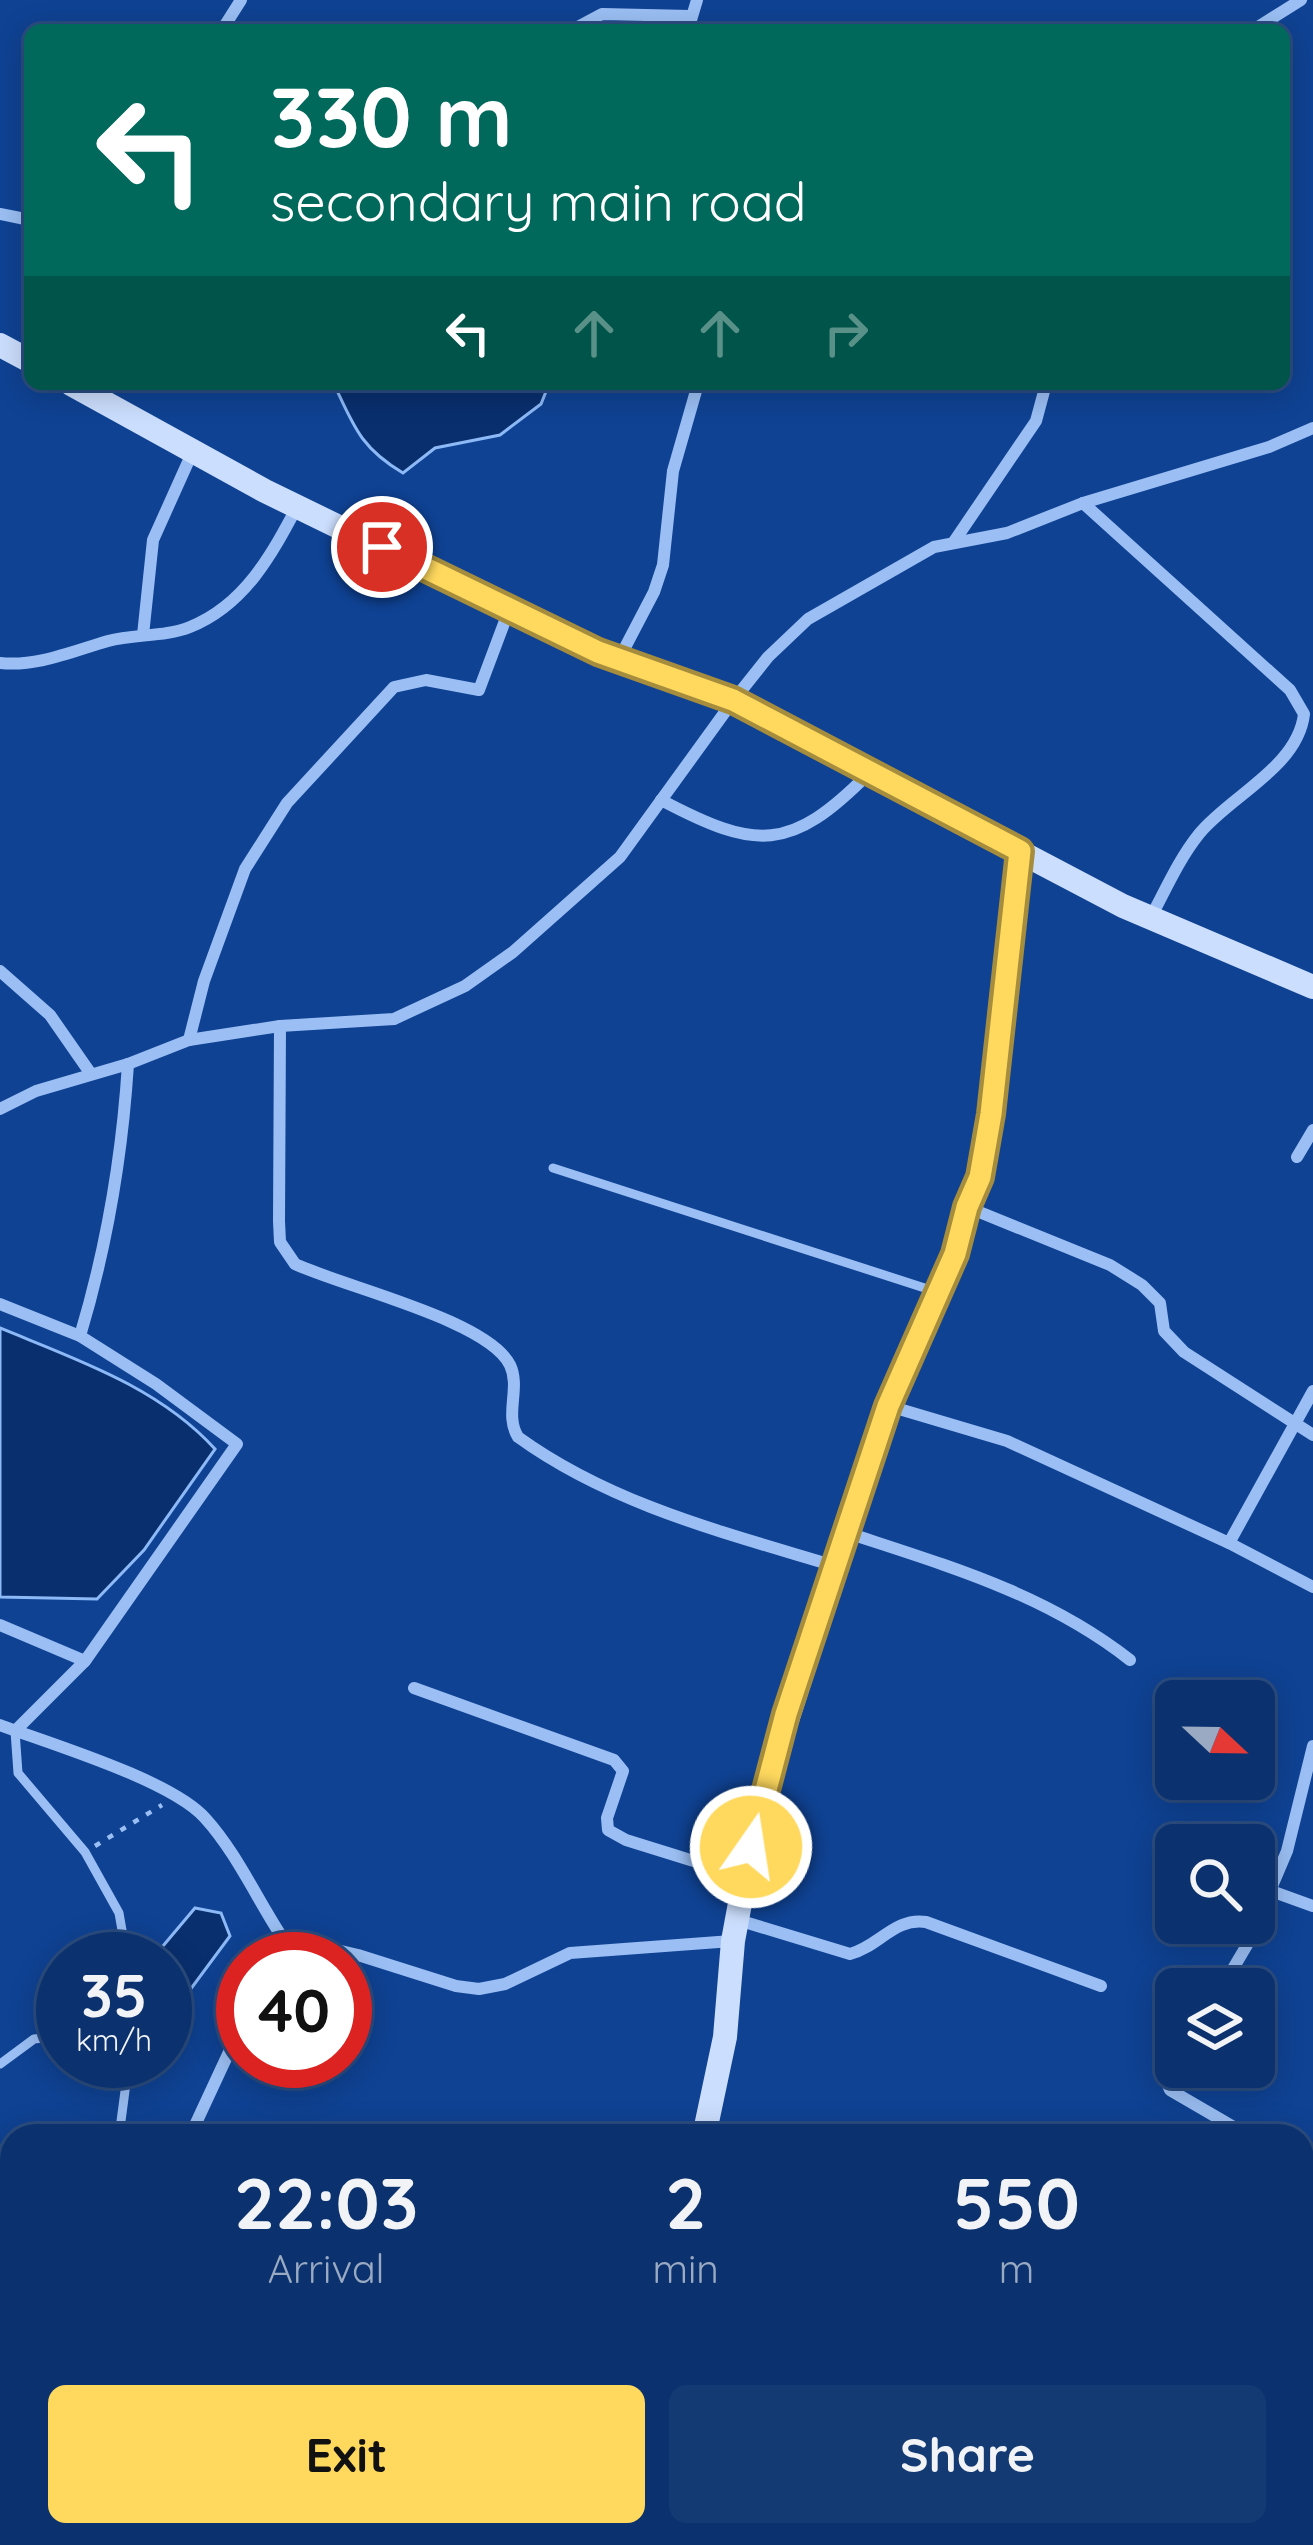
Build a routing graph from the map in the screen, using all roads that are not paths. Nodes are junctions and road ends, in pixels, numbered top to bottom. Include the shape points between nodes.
1 (697, 0) edge
2 (1301, 0) edge
3 (689, 23) edge
4 (583, 24) edge
5 (1263, 24) edge
6 (82, 390) edge
7 (696, 390) edge
8 (1044, 390) edge
9 (1313, 428) edge
10 (193, 451) junction
11 (1083, 503) junction
12 (298, 505) junction
13 (953, 543) junction
14 (508, 610) junction
15 (142, 635) junction
16 (618, 660) junction
17 (0, 663) edge
18 (733, 700) junction
19 (870, 772) junction
20 (662, 800) junction
21 (1020, 851) junction
22 (1150, 917) junction
23 (0, 971) edge
24 (1313, 987) edge
25 (280, 1026) junction
26 (189, 1040) junction
27 (128, 1064) junction
28 (91, 1074) junction
29 (0, 1109) edge
30 (1313, 1130) edge
31 (1297, 1157) dead end
32 (554, 1168) dead end
33 (967, 1207) junction
34 (938, 1292) junction
35 (0, 1304) edge
36 (80, 1336) junction
37 (1313, 1391) edge
38 (888, 1406) junction
39 (1297, 1425) junction
40 (1313, 1435) edge
41 (847, 1532) junction
42 (1229, 1543) junction
43 (835, 1566) junction
44 (1313, 1587) edge
45 (0, 1624) edge
46 (1130, 1660) dead end
47 (85, 1661) junction
48 (414, 1688) dead end
49 (0, 1725) edge
50 (16, 1731) junction
51 (1313, 1746) edge
52 (1307, 1789) edge
53 (745, 1877) junction
54 (1275, 1881) edge
55 (1275, 1892) edge
56 (1313, 1906) edge
57 (735, 1930) junction
58 (122, 1932) edge
59 (279, 1932) edge
60 (372, 1960) edge
61 (1102, 1986) dead end
62 (36, 2039) edge
63 (0, 2064) edge
64 (216, 2080) edge
65 (125, 2088) edge
66 (1168, 2088) edge
67 (121, 2124) edge
68 (196, 2124) edge
69 (707, 2124) edge
70 (1228, 2124) edge

1 - 3 street
2 - 5 street
3 - 4 street via 602,14
6 - 10 main road
7 - 16 street via 674,471 663,565
8 - 13 street via 1036,421
9 - 11 street
10 - 12 main road
10 - 15 street via 153,540
11 - 13 street via 1007,533
11 - 22 street via 1290,689 1304,714 1284,757 1202,830
12 - 14 main road
12 - 15 street via 244,590 188,629
13 - 18 street via 917,554 808,619
14 - 16 main road
14 - 26 street via 479,690 426,680 394,687 287,803 245,869
15 - 17 street via 32,664
16 - 18 main road
18 - 19 main road
18 - 20 street
19 - 20 street via 816,818 758,838
19 - 21 main road
20 - 25 street via 620,857 465,986 394,1018
21 - 22 main road
21 - 33 main road via 991,1114
22 - 24 main road
23 - 28 street via 50,1016
25 - 26 street
25 - 43 street via 280,1242 295,1264 486,1340 513,1371 514,1432 615,1493
26 - 27 street
27 - 28 street
27 - 36 street via 112,1212
28 - 29 street
30 - 31 street
32 - 34 lane
33 - 34 main road
33 - 39 street via 1127,1274 1160,1303 1164,1331 1184,1352
34 - 38 main road
35 - 36 street
36 - 47 street via 237,1444
37 - 39 street
38 - 41 main road
38 - 42 street via 1007,1441
39 - 40 street
39 - 42 street
41 - 43 main road
41 - 46 street via 999,1582 1094,1631
42 - 44 street
43 - 53 main road via 756,1817
45 - 47 street
47 - 50 street
48 - 53 street via 614,1760 622,1772 608,1830
49 - 50 street
50 - 58 lane via 18,1773 85,1852
50 - 59 street via 176,1796 203,1816
51 - 52 street
52 - 54 street
53 - 57 main road
55 - 56 street
57 - 60 street via 570,1953 479,1989
57 - 61 street via 850,1954 907,1921 926,1922
57 - 69 main road
62 - 63 lane
64 - 68 street
65 - 67 lane
66 - 70 street

